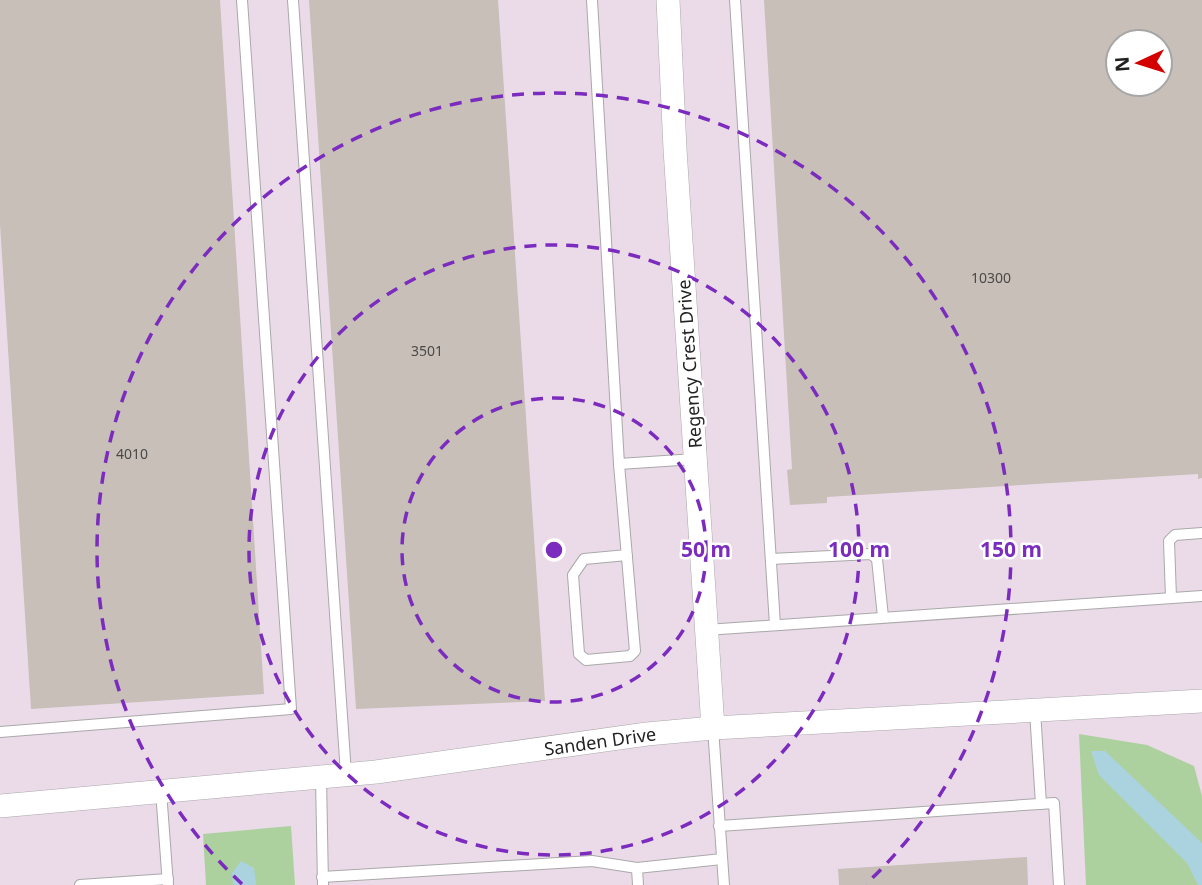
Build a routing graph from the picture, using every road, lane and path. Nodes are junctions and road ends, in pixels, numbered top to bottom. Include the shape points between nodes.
1 (242, 0) edge
2 (293, 0) edge
3 (592, 0) edge
4 (668, 0) edge
5 (735, 0) edge
6 (695, 459) junction
7 (619, 464) junction
8 (1202, 533) edge
9 (627, 555) junction
10 (771, 559) junction
11 (1202, 596) edge
12 (1171, 598) junction
13 (883, 617) junction
14 (775, 625) junction
15 (706, 631) junction
16 (1202, 701) edge
17 (1035, 712) junction
18 (713, 728) junction
19 (0, 732) edge
20 (346, 775) junction
21 (321, 777) junction
22 (161, 791) junction
23 (1041, 804) junction
24 (0, 806) edge
25 (719, 826) junction
26 (722, 859) junction
27 (637, 868) junction
28 (322, 881) edge
29 (168, 882) edge
30 (106, 884) edge
31 (80, 885) edge
32 (638, 885) edge
33 (723, 885) edge
34 (1059, 885) edge

1 - 19 lane via 291,709
2 - 20 lane
3 - 7 lane
4 - 6 street, Regency Crest Drive
5 - 10 lane
6 - 7 lane
6 - 15 street, Regency Crest Drive
7 - 9 lane
8 - 12 lane via 1175,535 1169,541
9 - 9 lane via 635,651 630,656 586,660 579,654 573,575 584,559
10 - 13 lane via 871,554 877,559
10 - 14 lane
11 - 12 lane
12 - 13 lane
13 - 14 lane
14 - 15 lane
15 - 18 street, Regency Crest Drive
16 - 17 street, Sanden Drive
17 - 18 street, Sanden Drive
17 - 23 lane
18 - 20 street, Sanden Drive
18 - 25 lane
20 - 21 street, Sanden Drive
21 - 22 street, Sanden Drive
21 - 28 lane
22 - 24 street, Sanden Drive
22 - 29 lane
23 - 25 lane
23 - 34 lane via 1054,803
25 - 26 lane
26 - 27 lane
26 - 33 lane
27 - 28 lane via 592,861
27 - 32 lane
29 - 30 lane
30 - 31 lane

